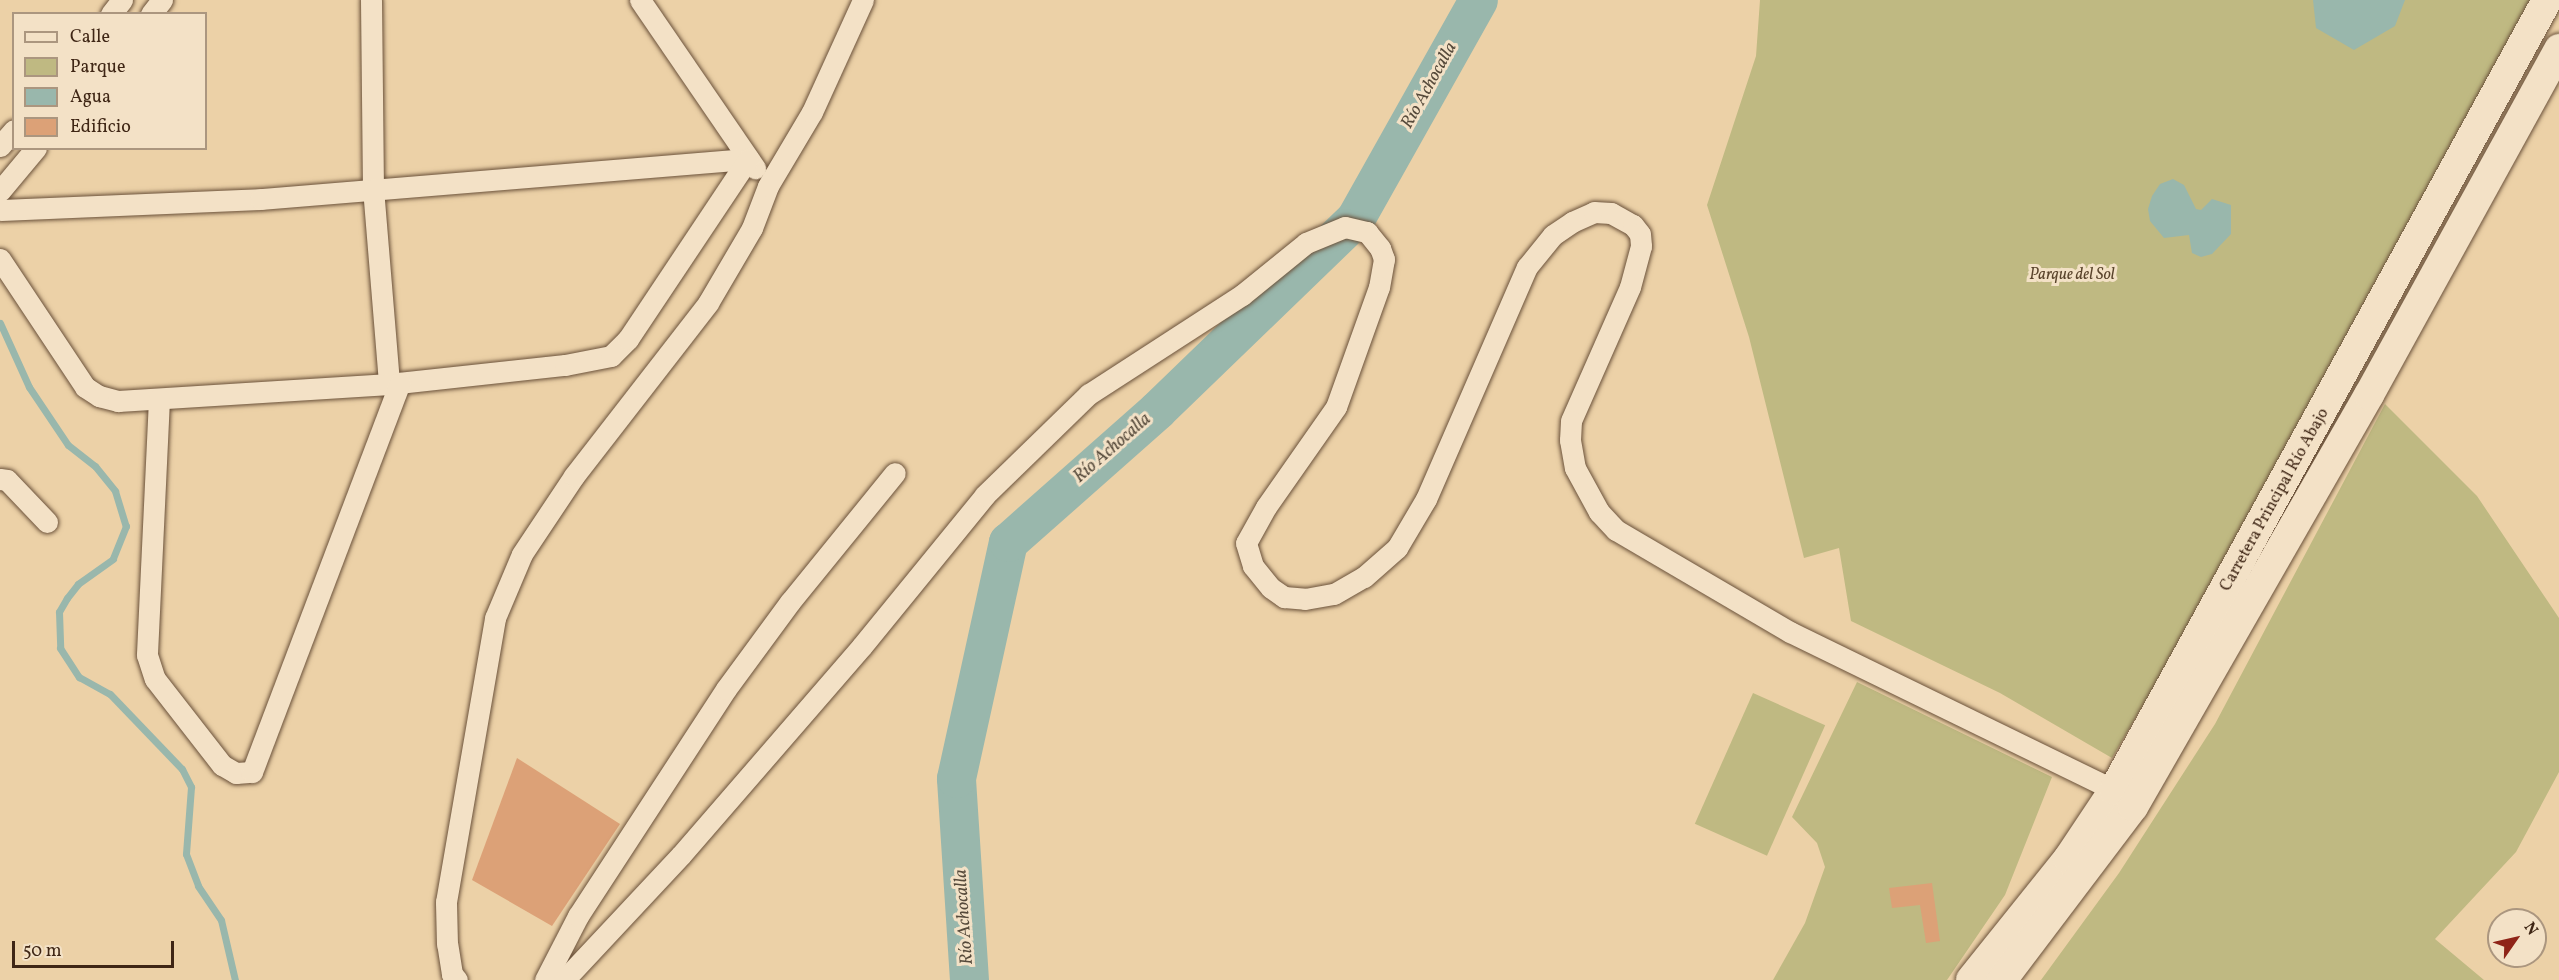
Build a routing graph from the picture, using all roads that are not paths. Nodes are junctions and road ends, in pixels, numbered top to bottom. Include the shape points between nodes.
1 (122, 0) edge
2 (162, 0) edge
3 (371, 0) edge
4 (640, 0) edge
5 (863, 0) edge
6 (2547, 0) edge
7 (113, 12) edge
8 (152, 12) edge
9 (2559, 49) edge
10 (12, 132) edge
11 (0, 146) edge
12 (34, 150) edge
13 (748, 159) junction
14 (768, 186) junction
15 (373, 188) junction
16 (0, 191) edge
17 (0, 210) edge
18 (0, 259) edge
19 (394, 384) junction
20 (159, 399) junction
21 (895, 473) dead end
22 (0, 479) edge
23 (47, 522) dead end
24 (2124, 798) junction
25 (457, 980) edge
26 (545, 980) edge
27 (564, 980) edge
28 (1971, 980) edge
29 (2002, 980) edge

1 - 7 street
2 - 8 street
3 - 15 street
4 - 13 street
5 - 14 street via 812,112
6 - 24 main road, Carretera Principal Río Abajo
9 - 24 main road, Carretera Principal Río Abajo via 2369,395
10 - 11 street
12 - 16 street
13 - 14 street
13 - 15 street
13 - 19 street via 667,285 611,356 584,363
14 - 25 street via 752,228 708,303 574,476 522,554 495,618 446,902 447,944 452,974
15 - 17 street via 261,199
15 - 19 street
18 - 20 street via 85,387 99,396 118,400
19 - 20 street via 315,386
19 - 20 street via 252,772 236,772 222,765 155,679 147,656
21 - 26 street via 790,602 726,689 578,916
22 - 23 street via 7,480
24 - 27 street via 1790,632 1616,530 1599,512 1575,468 1570,440 1571,421 1630,287 1641,246 1640,234 1633,225 1611,213 1594,212 1572,222 1553,235 1527,267 1426,500 1397,548 1364,577 1334,594 1305,599 1284,597 1253,566 1246,543 1336,407 1379,287 1384,259 1373,238 1358,228 1330,230 1306,243 1242,295 1089,394 985,495 703,829
24 - 28 main road, Carretera Principal Río Abajo via 2068,859
24 - 29 main road, Carretera Principal Río Abajo

